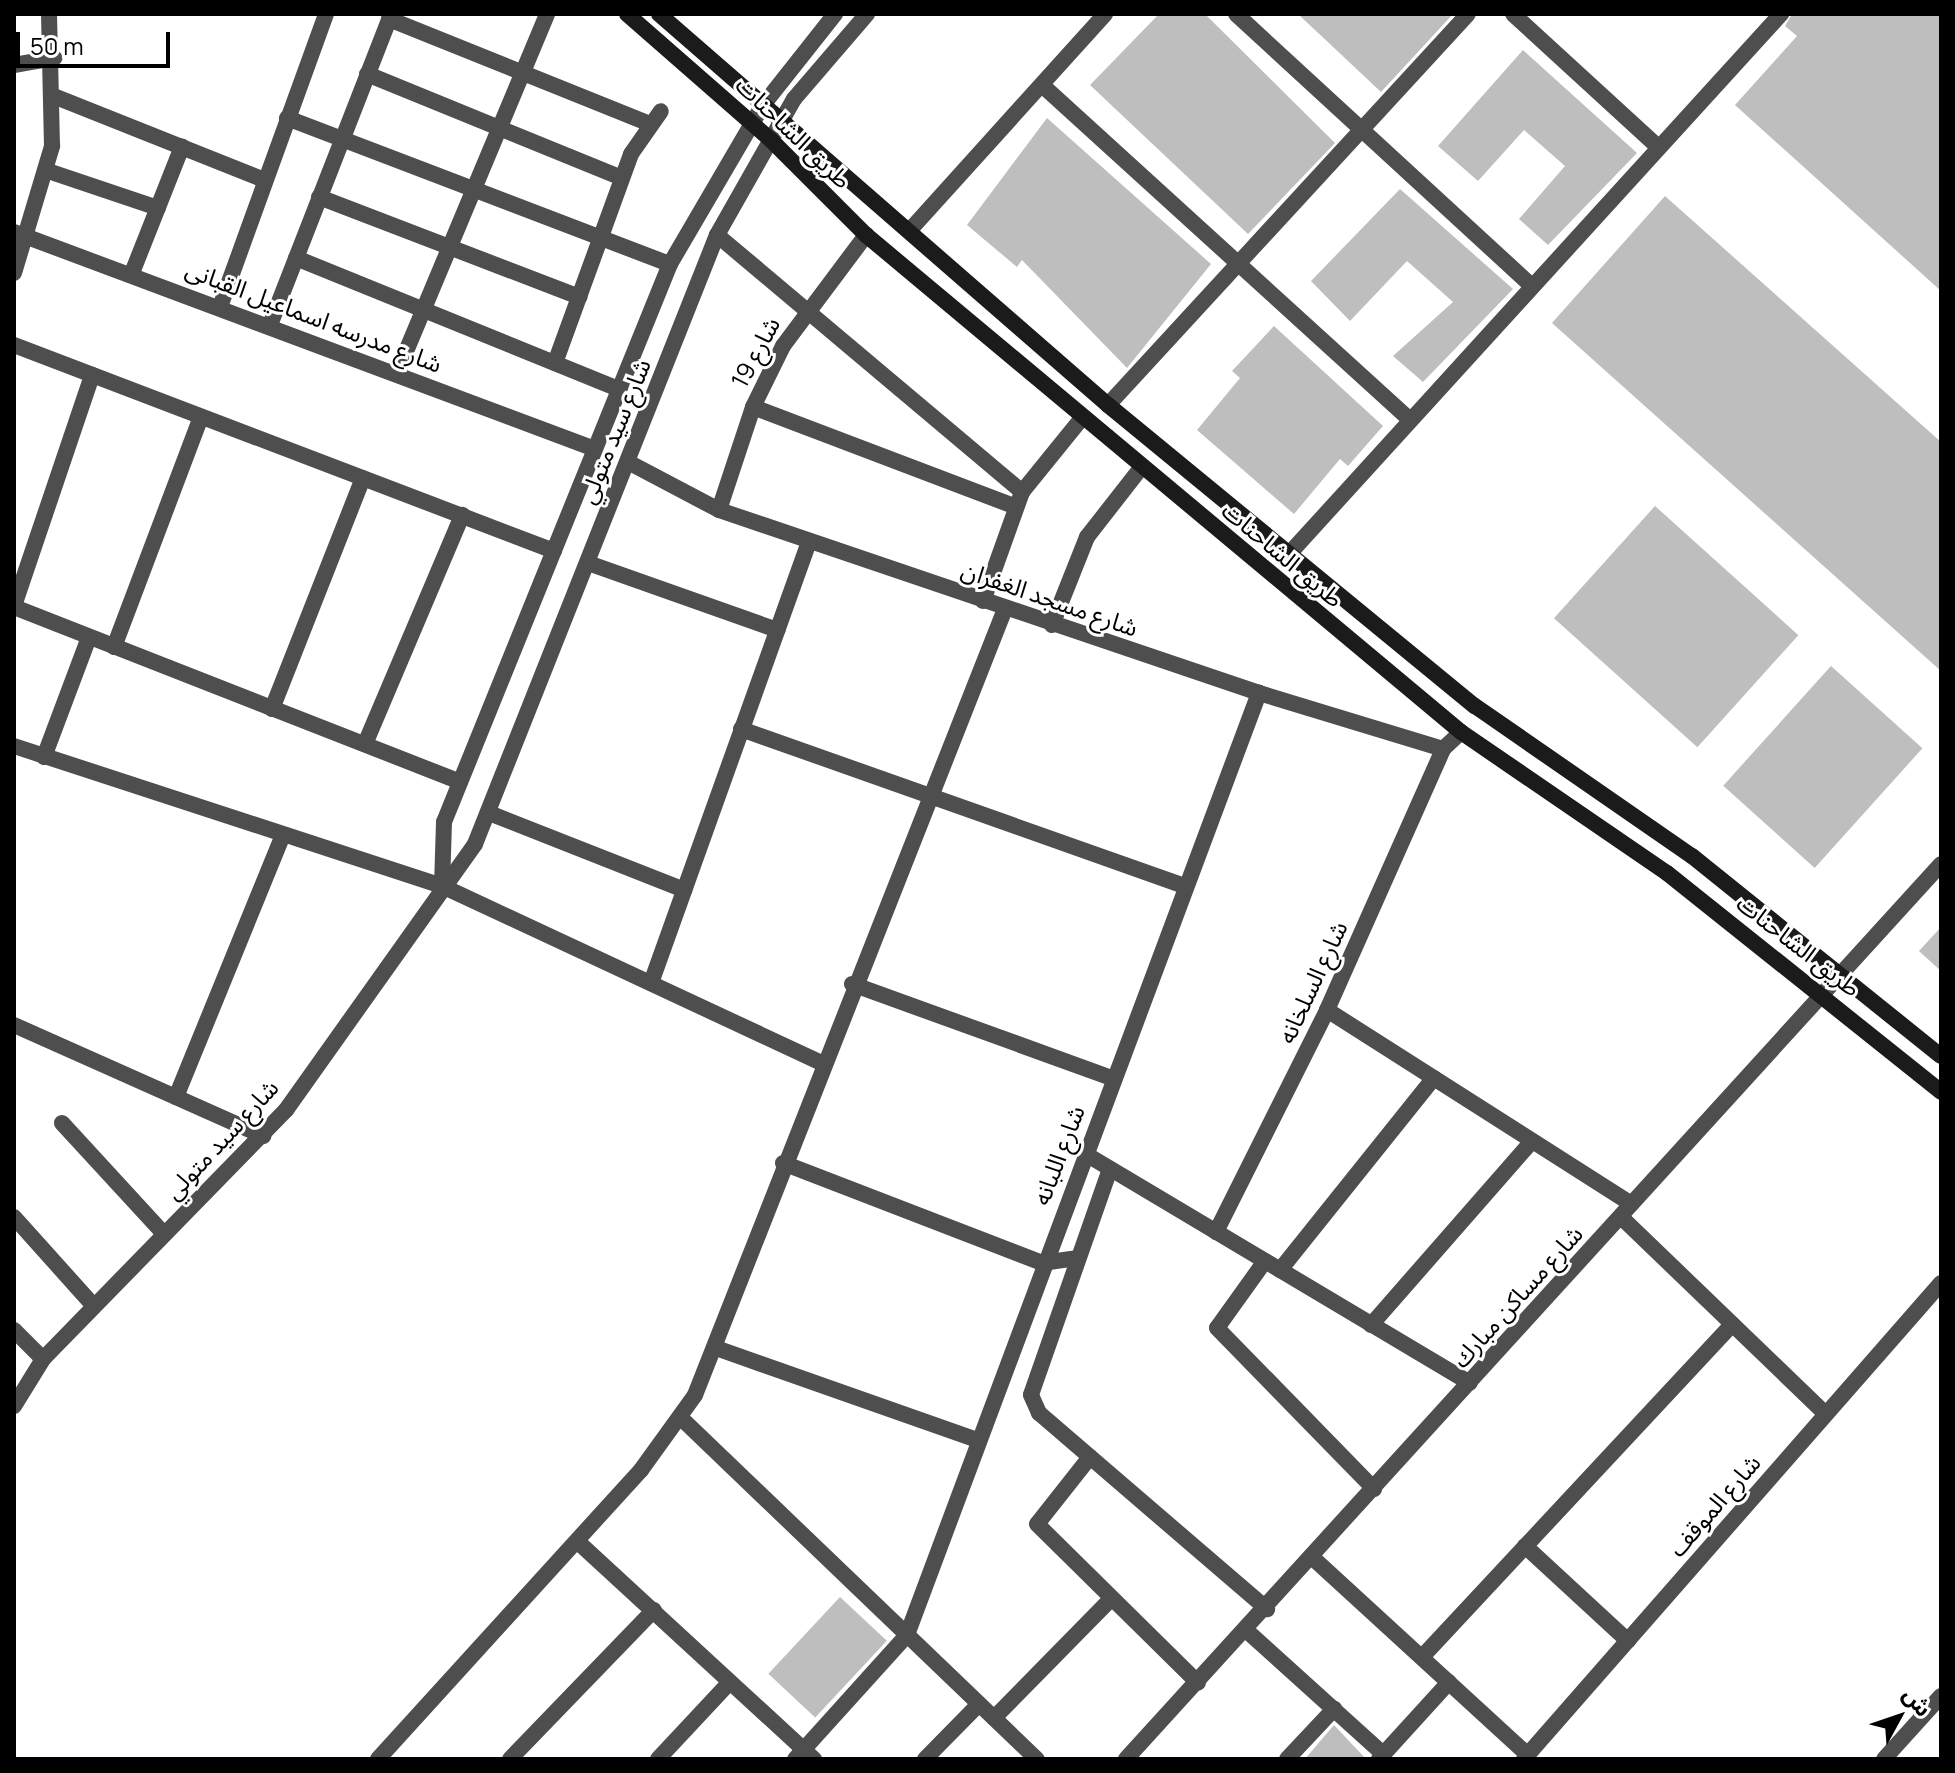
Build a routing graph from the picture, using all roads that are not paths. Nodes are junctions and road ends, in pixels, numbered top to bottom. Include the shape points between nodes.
1 (49, 14) edge
2 (326, 14) edge
3 (627, 14) edge
4 (659, 14) edge
5 (835, 14) edge
6 (867, 14) edge
7 (1105, 14) edge
8 (1236, 14) edge
9 (1468, 14) edge
10 (1513, 14) edge
11 (1781, 14) edge
12 (542, 15) edge
13 (390, 17) edge
14 (54, 58) junction
15 (14, 65) edge
16 (519, 72) junction
17 (367, 74) junction
18 (1042, 85) junction
19 (56, 97) junction
20 (763, 105) junction
21 (661, 111) dead end
22 (287, 118) junction
23 (780, 122) junction
24 (753, 123) junction
25 (650, 124) junction
26 (496, 126) junction
27 (1361, 130) junction
28 (342, 139) junction
29 (770, 139) junction
30 (1657, 146) junction
31 (182, 147) junction
32 (48, 171) junction
33 (622, 178) junction
34 (265, 180) junction
35 (472, 187) junction
36 (319, 197) junction
37 (158, 208) junction
38 (910, 230) junction
39 (21, 233) edge
40 (717, 235) junction
41 (866, 235) junction
42 (600, 239) junction
43 (448, 247) junction
44 (296, 258) junction
45 (1237, 261) junction
46 (670, 264) junction
47 (14, 273) edge
48 (132, 273) junction
49 (1530, 284) junction
50 (579, 297) junction
51 (220, 307) junction
52 (422, 309) junction
53 (804, 311) junction
54 (270, 325) junction
55 (14, 345) edge
56 (555, 363) junction
57 (397, 373) junction
58 (92, 375) junction
59 (619, 389) junction
60 (1108, 405) junction
61 (753, 407) junction
62 (201, 417) junction
63 (1082, 418) junction
64 (1408, 418) junction
65 (595, 449) junction
66 (628, 462) junction
67 (1141, 468) junction
68 (363, 478) junction
69 (1018, 499) junction
70 (719, 510) junction
71 (462, 515) junction
72 (809, 541) junction
73 (554, 551) junction
74 (1289, 554) junction
75 (588, 563) junction
76 (983, 601) junction
77 (14, 606) edge
78 (1005, 609) junction
79 (1052, 625) junction
80 (777, 630) junction
81 (89, 637) junction
82 (114, 647) junction
83 (1259, 693) junction
84 (272, 709) junction
85 (741, 729) junction
86 (1461, 732) junction
87 (365, 744) junction
88 (14, 746) edge
89 (1443, 749) junction
90 (44, 757) junction
91 (460, 782) junction
92 (928, 797) junction
93 (489, 813) junction
94 (283, 835) junction
95 (1941, 864) edge
96 (442, 886) junction
97 (1184, 886) junction
98 (684, 890) junction
99 (1840, 974) junction
100 (651, 983) junction
101 (852, 984) junction
102 (1823, 993) junction
103 (1327, 1010) junction
104 (14, 1025) edge
105 (1941, 1056) edge
106 (820, 1062) junction
107 (1112, 1078) junction
108 (1434, 1078) junction
109 (1941, 1092) edge
110 (176, 1097) junction
111 (62, 1123) dead end
112 (263, 1136) junction
113 (1532, 1141) junction
114 (1084, 1153) junction
115 (783, 1163) junction
116 (1110, 1169) junction
117 (1626, 1211) junction
118 (14, 1217) edge
119 (1216, 1232) junction
120 (164, 1234) junction
121 (1077, 1258) junction
122 (1042, 1263) junction
123 (1273, 1265) junction
124 (1941, 1283) edge
125 (93, 1305) junction
126 (1732, 1324) junction
127 (1371, 1325) junction
128 (14, 1330) edge
129 (716, 1348) junction
130 (43, 1359) junction
131 (1470, 1383) junction
132 (20, 1385) edge
133 (14, 1406) edge
134 (1826, 1414) junction
135 (681, 1418) junction
136 (977, 1440) junction
137 (1090, 1457) junction
138 (1374, 1489) junction
139 (578, 1542) junction
140 (1525, 1546) junction
141 (1314, 1559) junction
142 (1111, 1599) junction
143 (1267, 1609) junction
144 (654, 1610) junction
145 (1247, 1631) junction
146 (907, 1635) junction
147 (1628, 1641) junction
148 (1422, 1657) junction
149 (730, 1682) junction
150 (1449, 1682) junction
151 (1198, 1683) junction
152 (1939, 1702) edge
153 (979, 1704) junction
154 (1334, 1709) junction
155 (994, 1718) junction
156 (804, 1756) edge
157 (1381, 1756) edge
158 (1526, 1757) edge
159 (380, 1758) edge
160 (510, 1759) edge
161 (658, 1759) edge
162 (925, 1759) edge
163 (1037, 1759) edge
164 (1126, 1759) edge
165 (1287, 1759) edge
166 (1884, 1759) edge

1 - 14 street
2 - 22 street
3 - 24 main road, طريق الشاحنات
4 - 20 main road, طريق الشاحنات
5 - 20 street, شارع سيد متولي
6 - 23 street, شارع سيد متولي
7 - 18 street
8 - 27 street
9 - 27 street
10 - 30 street
11 - 30 street
12 - 16 street
13 - 16 street
13 - 17 street
14 - 15 street
14 - 19 street
16 - 25 street
16 - 26 street
17 - 26 street
17 - 28 street
18 - 38 street
18 - 45 street
19 - 31 street
19 - 32 street
20 - 23 main road, طريق الشاحنات
20 - 24 street, شارع سيد متولي
21 - 25 street
22 - 28 street
22 - 34 street
23 - 29 street, شارع سيد متولي
23 - 38 main road, طريق الشاحنات
24 - 29 main road, طريق الشاحنات
24 - 46 street, شارع سيد متولي
25 - 33 street
26 - 33 street
26 - 35 street
27 - 45 street
27 - 49 street
28 - 35 street
28 - 36 street
29 - 40 street, شارع سيد متولي
29 - 41 main road, طريق الشاحنات
30 - 49 street
31 - 34 street
31 - 37 street
32 - 37 street
32 - 39 street
33 - 42 street
34 - 51 street
35 - 42 street
35 - 43 street
36 - 43 street
36 - 44 street
37 - 48 street
38 - 60 main road, طريق الشاحنات
39 - 47 street
39 - 48 street, شارع مدرسه اسماعيل القبانى
40 - 53 street
40 - 66 street, شارع سيد متولي
41 - 53 street, شارع 19
41 - 63 main road, طريق الشاحنات
42 - 46 street
42 - 50 street
43 - 50 street
43 - 52 street
44 - 52 street
44 - 54 street
45 - 60 street
45 - 64 street
46 - 59 street, شارع سيد متولي
48 - 51 street, شارع مدرسه اسماعيل القبانى
49 - 64 street
50 - 56 street
51 - 54 street, شارع مدرسه اسماعيل القبانى
52 - 56 street
52 - 57 street
53 - 61 street, شارع 19
53 - 69 street
54 - 57 street, شارع مدرسه اسماعيل القبانى
55 - 58 street
56 - 59 street
57 - 65 street, شارع مدرسه اسماعيل القبانى
58 - 62 street
58 - 77 street
59 - 65 street, شارع سيد متولي
60 - 74 main road, طريق الشاحنات
61 - 69 street
61 - 70 street, شارع 19
62 - 68 street
62 - 82 street
63 - 67 main road, طريق الشاحنات
63 - 69 street
64 - 74 street
65 - 73 street, شارع سيد متولي
66 - 70 street, شارع مسجد الغفران
66 - 75 street, شارع سيد متولي
67 - 79 street via 1087,537
67 - 86 main road, طريق الشاحنات
68 - 71 street
68 - 84 street
69 - 76 street
70 - 72 street, شارع مسجد الغفران
71 - 73 street
71 - 87 street
72 - 76 street, شارع مسجد الغفران
72 - 80 street
73 - 91 street, شارع سيد متولي
74 - 99 main road, طريق الشاحنات via 1475,706 1692,856
75 - 80 street
75 - 93 street, شارع سيد متولي
76 - 78 street, شارع مسجد الغفران
77 - 81 street
78 - 79 street, شارع مسجد الغفران
78 - 92 street
79 - 83 street, شارع مسجد الغفران
80 - 85 street
81 - 82 street
81 - 90 street
82 - 84 street
83 - 89 street, شارع مسجد الغفران
83 - 97 street, شارع اللبانه
84 - 87 street
85 - 92 street
85 - 98 street
86 - 89 street
86 - 102 main road, طريق الشاحنات via 1617,836
87 - 91 street
88 - 90 street
89 - 103 street, شارع السلخانه
90 - 94 street
91 - 96 street, شارع سيد متولي via 440,840
92 - 97 street
92 - 101 street
93 - 96 street, شارع سيد متولي
93 - 98 street
94 - 96 street
94 - 110 street
95 - 99 street, شارع مساكن مبارك
96 - 100 street
96 - 112 street, شارع سيد متولي
97 - 107 street, شارع اللبانه
98 - 100 street
99 - 102 street, شارع مساكن مبارك
99 - 105 main road, طريق الشاحنات
100 - 106 street
101 - 106 street
101 - 107 street
102 - 109 main road, طريق الشاحنات
102 - 117 street, شارع مساكن مبارك
103 - 108 street
103 - 119 street, شارع السلخانه
104 - 110 street
106 - 115 street
107 - 114 street, شارع اللبانه
108 - 113 street
108 - 123 street
110 - 112 street
111 - 120 street
112 - 120 street, شارع سيد متولي
113 - 117 street
113 - 127 street
114 - 116 street
114 - 122 street, شارع اللبانه
115 - 122 street
115 - 129 street
116 - 119 street
116 - 121 street
117 - 126 street
117 - 131 street, شارع مساكن مبارك
118 - 125 street
119 - 123 street
120 - 125 street, شارع سيد متولي
121 - 122 street
121 - 137 street via 1030,1386 1039,1413
122 - 136 street, شارع اللبانه
123 - 127 street
123 - 138 street via 1217,1328
124 - 134 street, شارع الموقف
125 - 130 street, شارع سيد متولي
126 - 134 street
126 - 140 street
127 - 131 street
128 - 130 street
129 - 135 street
129 - 136 street
130 - 132 street, شارع سيد متولي
131 - 138 street, شارع مساكن مبارك
132 - 133 street, شارع سيد متولي
134 - 147 street, شارع الموقف
135 - 139 street
135 - 146 street
136 - 146 street, شارع اللبانه
137 - 142 street via 1037,1524
137 - 143 street
138 - 141 street, شارع مساكن مبارك
139 - 144 street
139 - 159 street
140 - 147 street
140 - 148 street
141 - 143 street, شارع مساكن مبارك
141 - 148 street
142 - 151 street
142 - 155 street
143 - 145 street, شارع مساكن مبارك
144 - 149 street
144 - 160 street
145 - 151 street, شارع مساكن مبارك
145 - 154 street
146 - 153 street
146 - 156 street
147 - 158 street, شارع الموقف
148 - 150 street
149 - 156 street
149 - 161 street
150 - 157 street
150 - 158 street
151 - 164 street, شارع مساكن مبارك
152 - 166 street
153 - 155 street
153 - 162 street
154 - 157 street
154 - 165 street
155 - 163 street

